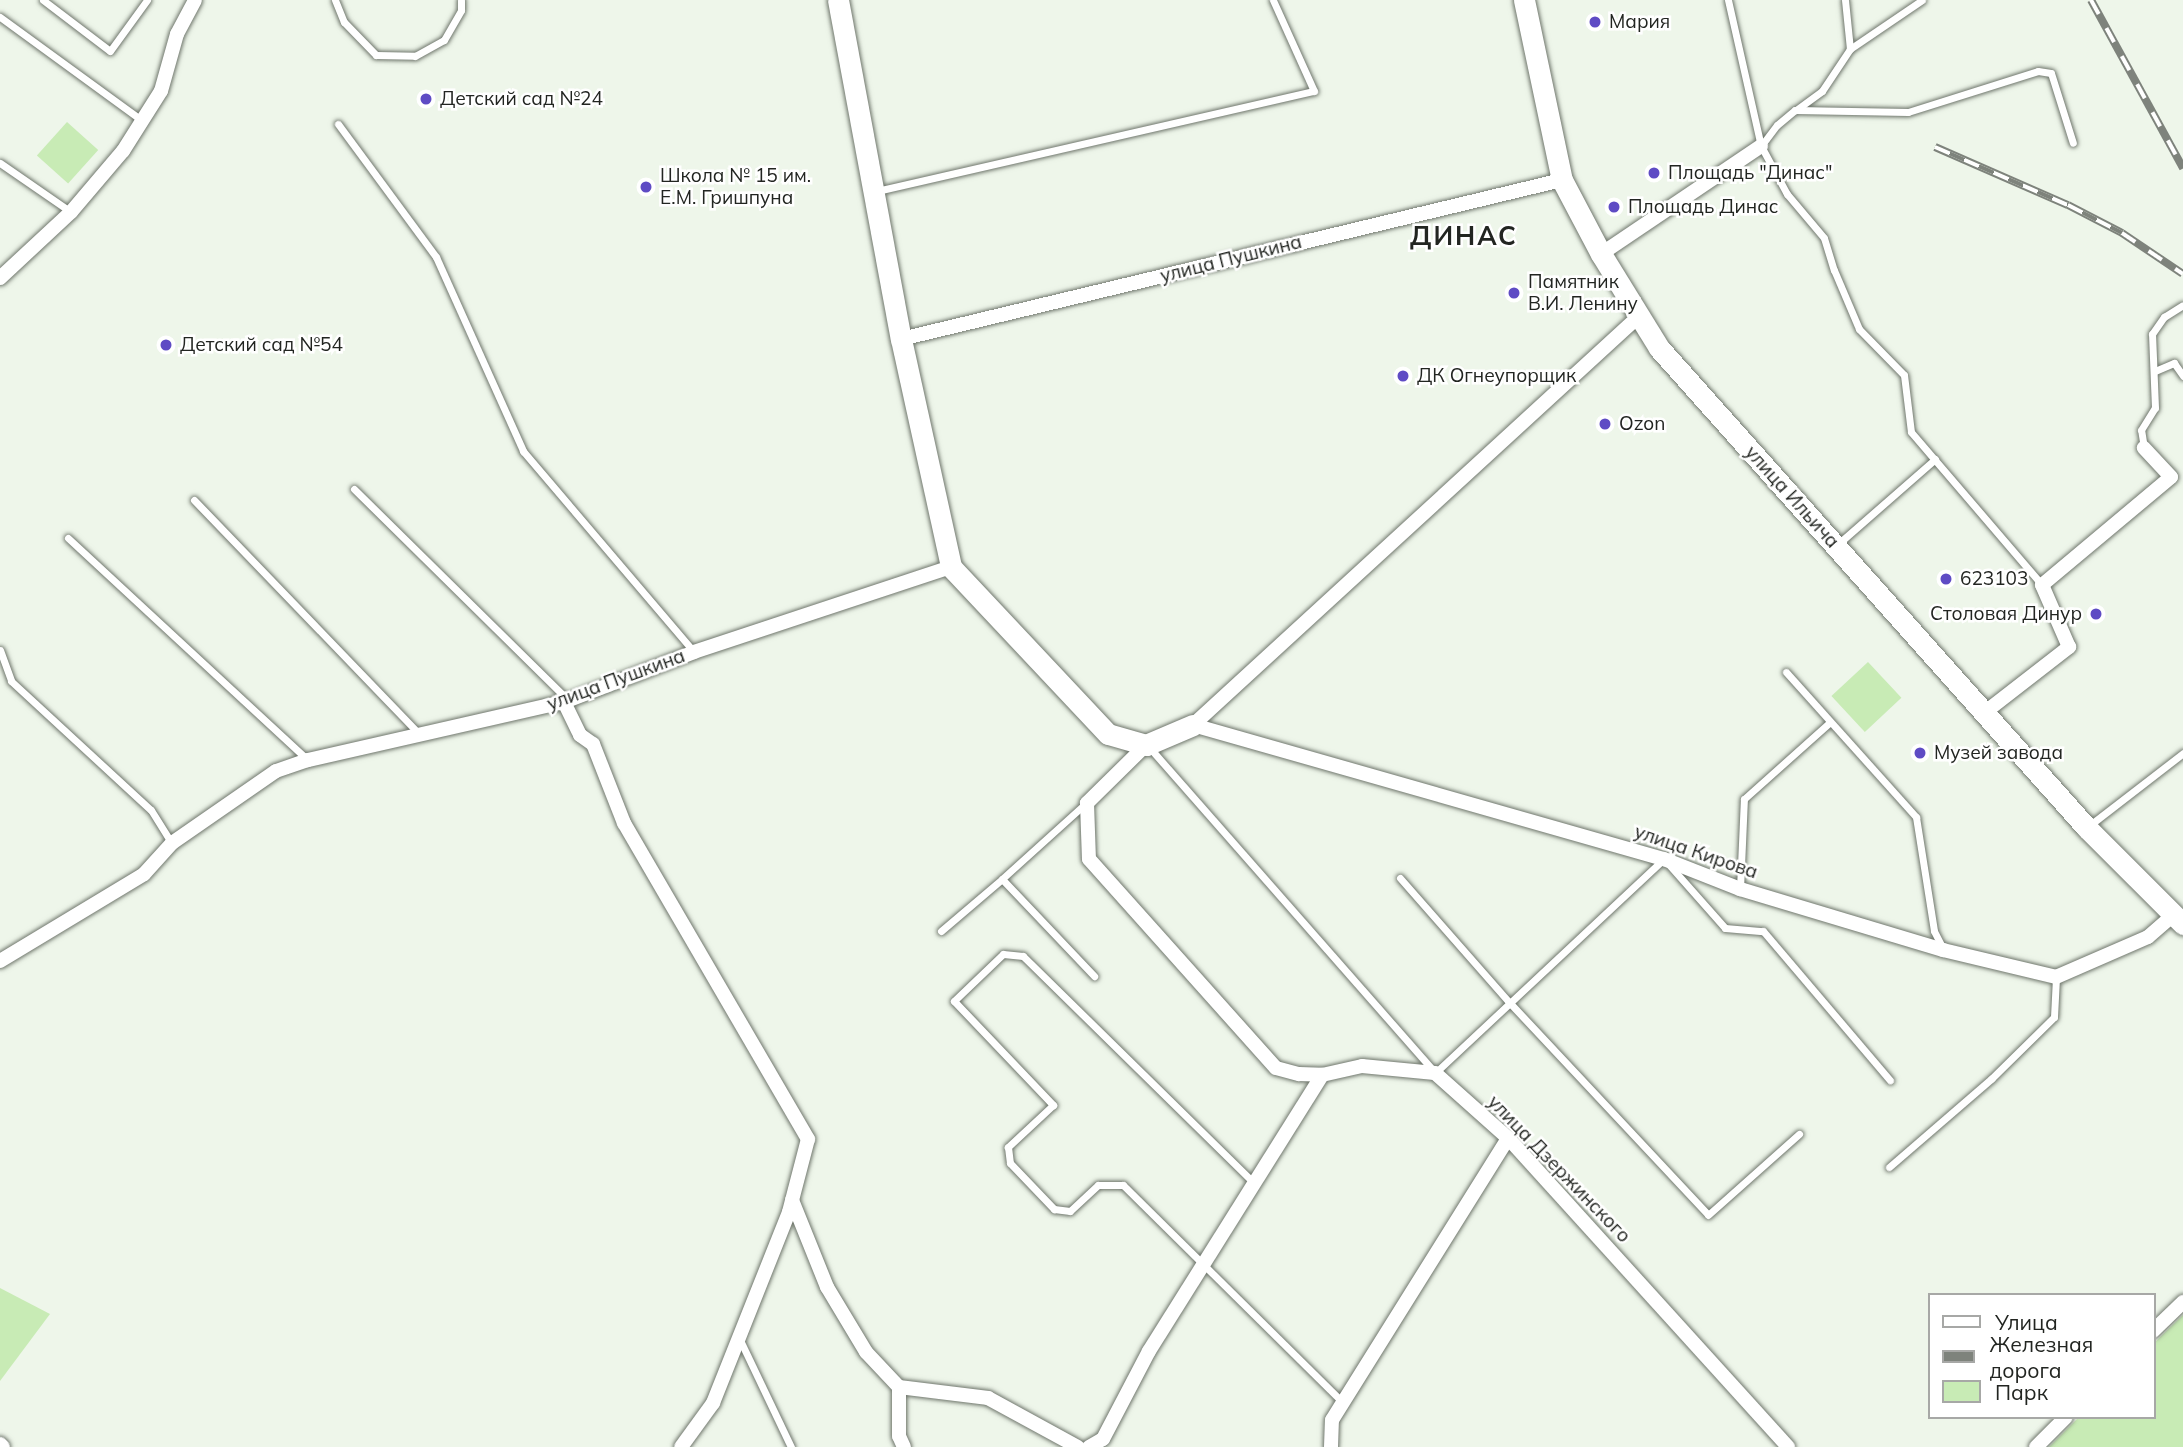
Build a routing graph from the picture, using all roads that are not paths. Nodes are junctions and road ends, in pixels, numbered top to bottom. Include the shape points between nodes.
1 (43, 0) edge
2 (147, 0) edge
3 (195, 0) edge
4 (335, 0) edge
5 (461, 0) edge
6 (838, 0) edge
7 (1273, 0) edge
8 (1524, 0) edge
9 (1728, 0) edge
10 (1845, 0) edge
11 (1922, 0) edge
12 (0, 17) edge
13 (1850, 49) junction
14 (1795, 110) junction
15 (140, 119) junction
16 (338, 124) dead end
17 (2073, 143) dead end
18 (1761, 146) junction
19 (0, 163) edge
20 (1562, 180) junction
21 (872, 192) junction
22 (71, 212) junction
23 (1601, 254) junction
24 (0, 278) edge
25 (2183, 305) edge
26 (1639, 316) junction
27 (901, 338) junction
28 (2154, 370) junction
29 (2183, 376) edge
30 (2144, 448) joint
31 (1935, 459) junction
32 (354, 489) dead end
33 (194, 500) dead end
34 (68, 538) dead end
35 (1836, 545) junction
36 (951, 567) junction
37 (2042, 585) junction
38 (0, 650) edge
39 (694, 652) junction
40 (1786, 672) dead end
41 (566, 701) junction
42 (1984, 713) junction
43 (1830, 722) junction
44 (1193, 725) junction
45 (421, 736) junction
46 (1146, 745) junction
47 (2183, 753) edge
48 (308, 760) junction
49 (1087, 803) junction
50 (2087, 828) junction
51 (172, 842) junction
52 (1664, 859) junction
53 (1400, 878) dead end
54 (1002, 879) junction
55 (1740, 889) junction
56 (2178, 919) edge
57 (942, 931) dead end
58 (1943, 950) junction
59 (0, 961) edge
60 (1094, 976) dead end
61 (2056, 977) junction
62 (1509, 1002) junction
63 (1435, 1073) junction
64 (1322, 1075) junction
65 (1890, 1080) dead end
66 (1799, 1134) dead end
67 (1508, 1138) junction
68 (1889, 1167) dead end
69 (1254, 1183) junction
70 (792, 1200) junction
71 (1203, 1265) junction
72 (2183, 1302) edge
73 (2155, 1329) edge
74 (738, 1335) junction
75 (899, 1387) junction
76 (1343, 1403) junction
77 (2064, 1419) edge
78 (681, 1447) edge
79 (790, 1447) edge
80 (904, 1447) edge
81 (1078, 1447) edge
82 (1089, 1447) edge
83 (1331, 1447) edge
84 (1788, 1447) edge
85 (2036, 1447) edge

1 - 2 lane via 110,51
3 - 15 street via 177,34 161,90
4 - 5 lane via 344,22 376,55 415,56 444,40
6 - 21 street
7 - 21 lane via 1314,91
8 - 20 street, улица Ильича
9 - 18 lane
10 - 13 lane
11 - 13 lane
12 - 15 lane
13 - 14 lane via 1822,91
14 - 17 lane via 1908,112 2038,71 2051,73
14 - 18 lane
15 - 22 street via 123,151
16 - 39 lane via 436,257 523,451
18 - 23 street
18 - 31 lane via 1787,194 1824,238 1859,329 1904,376 1911,432
19 - 22 lane
20 - 23 street, улица Ильича
20 - 27 street, улица Пушкина
21 - 27 street
22 - 24 street
23 - 26 street, улица Ильича
25 - 28 lane via 2164,317 2152,334
26 - 35 street, улица Ильича via 1665,355
26 - 44 street
27 - 36 street
28 - 29 lane via 2174,363
28 - 30 lane via 2155,408 2141,430
30 - 37 street via 2171,477
31 - 35 lane
31 - 37 lane
32 - 41 lane
33 - 45 lane
34 - 48 lane
35 - 42 street, улица Ильича
36 - 39 street, улица Пушкина
36 - 46 street via 1108,734
37 - 42 street via 2069,647
38 - 51 lane via 11,681 151,810
39 - 41 street, улица Пушкина
40 - 43 lane
41 - 45 street, улица Пушкина
41 - 70 street via 580,735 593,744 624,823 808,1139
42 - 50 street, улица Ильича
43 - 55 lane via 1744,799
43 - 58 lane via 1916,817 1934,931
44 - 46 street
44 - 52 street, улица Кирова
45 - 48 street, улица Пушкина
46 - 49 street
46 - 63 lane
47 - 50 lane
48 - 51 street, улица Пушкина via 276,771
49 - 54 lane
49 - 64 street via 1089,859 1276,1068
50 - 56 street, улица Ильича
51 - 59 street, улица Пушкина via 144,874
52 - 55 street, улица Кирова
52 - 62 lane
52 - 65 lane via 1725,928 1763,931
53 - 62 lane
54 - 57 lane
54 - 60 lane
55 - 58 street, улица Кирова
56 - 61 street
58 - 61 street, улица Кирова
61 - 68 lane via 2054,1017
62 - 63 lane
62 - 66 lane via 1708,1215
63 - 64 street via 1362,1066
63 - 67 street, улица Дзержинского
64 - 69 street
67 - 76 street
67 - 84 street, улица Дзержинского
69 - 71 street
69 - 71 lane via 1023,956 1003,954 954,1001 1053,1105 1008,1147 1010,1163 1054,1209 1070,1211 1098,1185 1123,1185
70 - 74 street
70 - 75 street via 827,1287 866,1352
71 - 76 lane
71 - 82 street via 1149,1351 1103,1439
72 - 73 street
74 - 78 street via 713,1403
74 - 79 lane
75 - 80 street via 899,1436
75 - 81 street via 988,1398
76 - 83 street via 1332,1420
77 - 85 street

